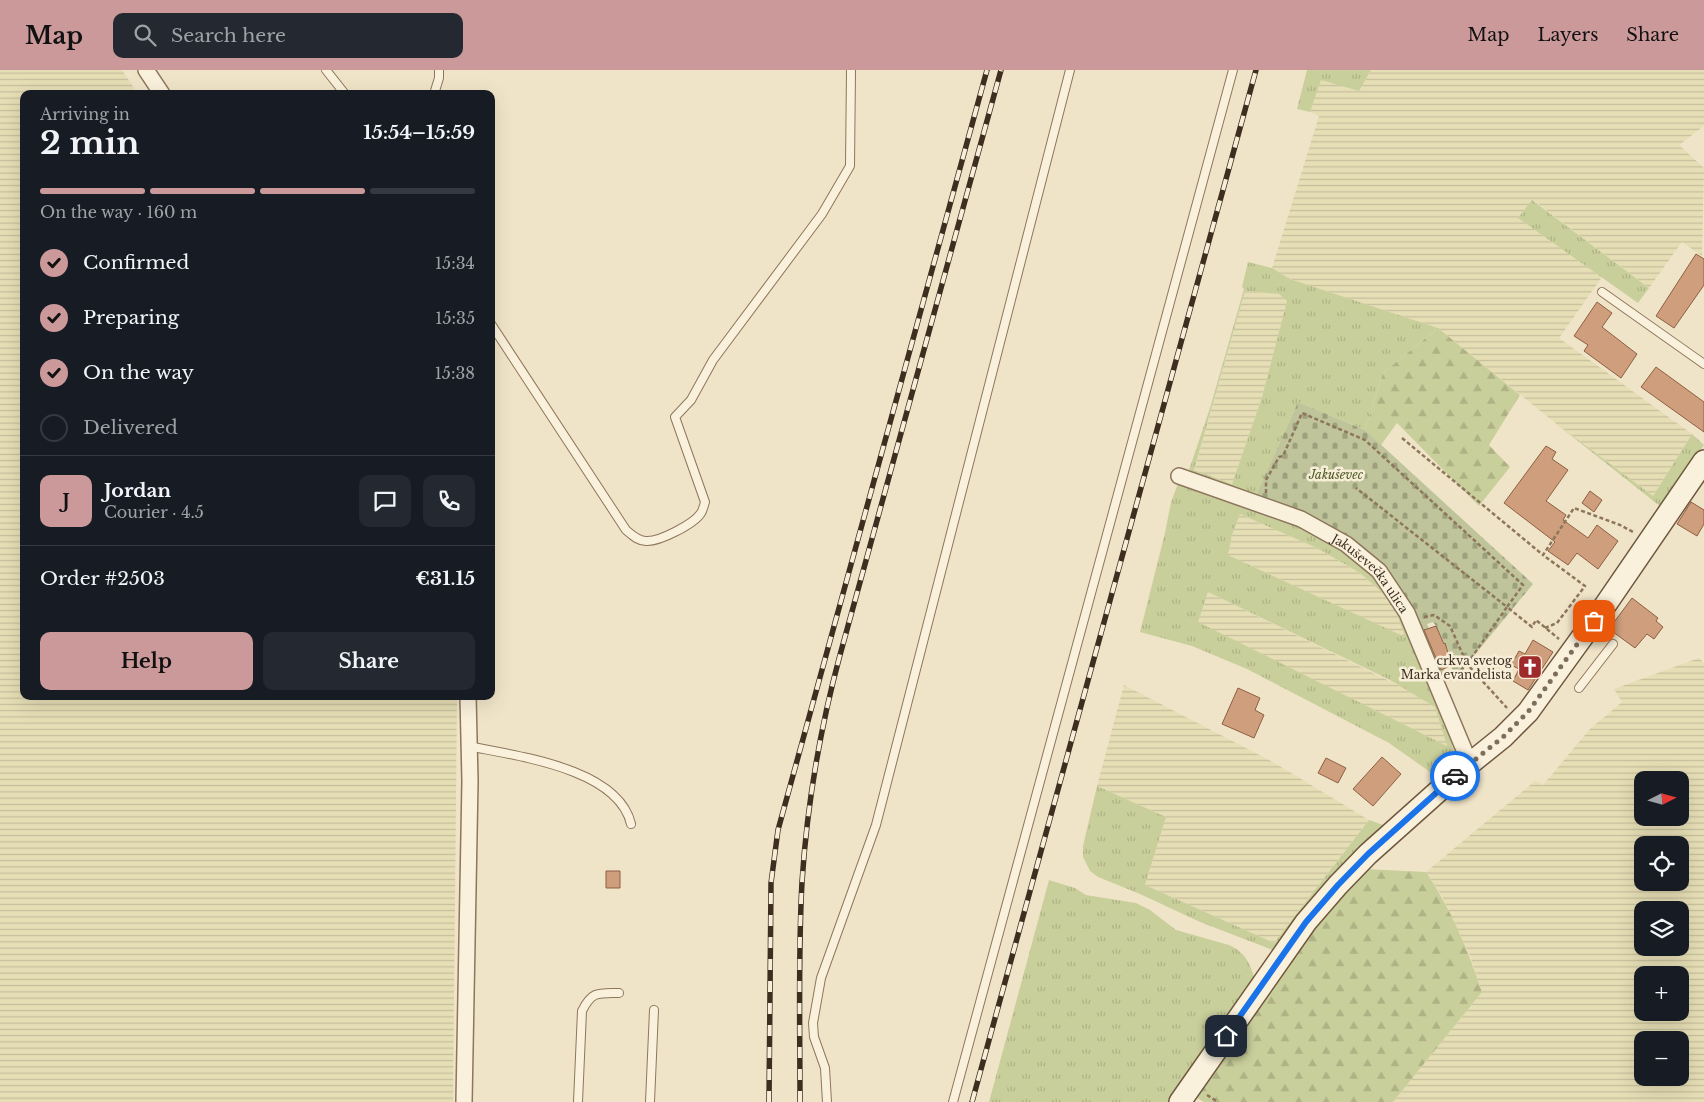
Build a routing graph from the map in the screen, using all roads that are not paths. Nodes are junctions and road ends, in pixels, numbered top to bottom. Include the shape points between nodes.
1 (146, 70) edge
2 (326, 70) edge
3 (439, 70) edge
4 (851, 70) edge
5 (1070, 70) edge
6 (1233, 70) edge
7 (159, 90) edge
8 (342, 90) edge
9 (436, 90) edge
10 (1602, 292) dead end
11 (495, 330) edge
12 (1704, 364) edge
13 (1704, 461) edge
14 (1179, 476) dead end
15 (1613, 644) dead end
16 (1579, 688) dead end
17 (468, 700) edge
18 (468, 746) junction
19 (1470, 764) junction
20 (631, 824) dead end
21 (619, 993) dead end
22 (654, 1010) dead end
23 (464, 1102) edge
24 (578, 1102) edge
25 (650, 1102) edge
26 (828, 1102) edge
27 (953, 1102) edge
28 (1180, 1102) edge

1 - 7 street
2 - 8 lane
3 - 9 lane
4 - 11 lane via 850,166 843,180 822,214 712,360 691,400 675,417 705,502 702,512 694,520 656,540 636,538 626,530
5 - 26 lane via 876,825 822,978 813,1023
6 - 27 lane
10 - 12 lane
13 - 19 main road via 1528,712
14 - 19 street, Jakuševečka ulica via 1301,519 1361,554 1379,571 1414,620
15 - 16 lane
17 - 18 street
18 - 20 lane via 562,767 614,796 628,810
18 - 23 street
19 - 28 main road via 1368,854 1306,922
21 - 24 lane via 593,994 582,1011
22 - 25 lane

